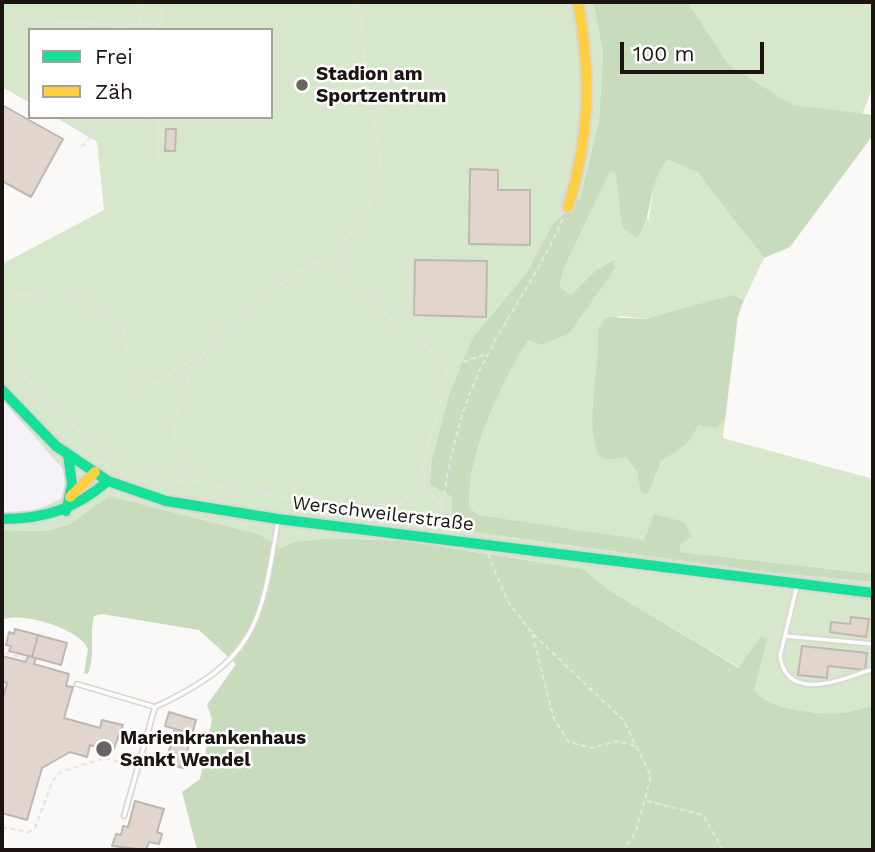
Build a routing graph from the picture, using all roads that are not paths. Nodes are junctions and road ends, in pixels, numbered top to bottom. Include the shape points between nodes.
1 (578, 2) edge
2 (568, 207) road end
3 (6, 386) edge
4 (70, 449) junction
5 (95, 472) junction
6 (108, 481) junction
7 (70, 497) junction
8 (66, 511) junction
9 (2, 519) edge
10 (278, 519) junction
11 (797, 584) junction
12 (873, 593) edge
13 (785, 636) junction
14 (873, 644) edge
15 (873, 669) edge
16 (77, 684) dead end
17 (155, 707) junction
18 (124, 816) dead end

1 - 2 main road via 591,98 583,156
3 - 4 main road, Werschweilerstraße via 56,446
4 - 5 main road, Werschweilerstraße
4 - 7 main road
5 - 6 main road, Werschweilerstraße
5 - 7 main road
6 - 8 main road via 82,504
6 - 10 main road, Werschweilerstraße via 166,501
7 - 8 main road
8 - 9 main road via 43,518
10 - 11 main road, Werschweilerstraße
10 - 17 lane via 259,616 243,643 214,676
11 - 12 main road, Werschweilerstraße
11 - 13 lane
13 - 14 lane
13 - 15 lane via 781,667 796,682 832,683
16 - 17 lane
17 - 18 lane

